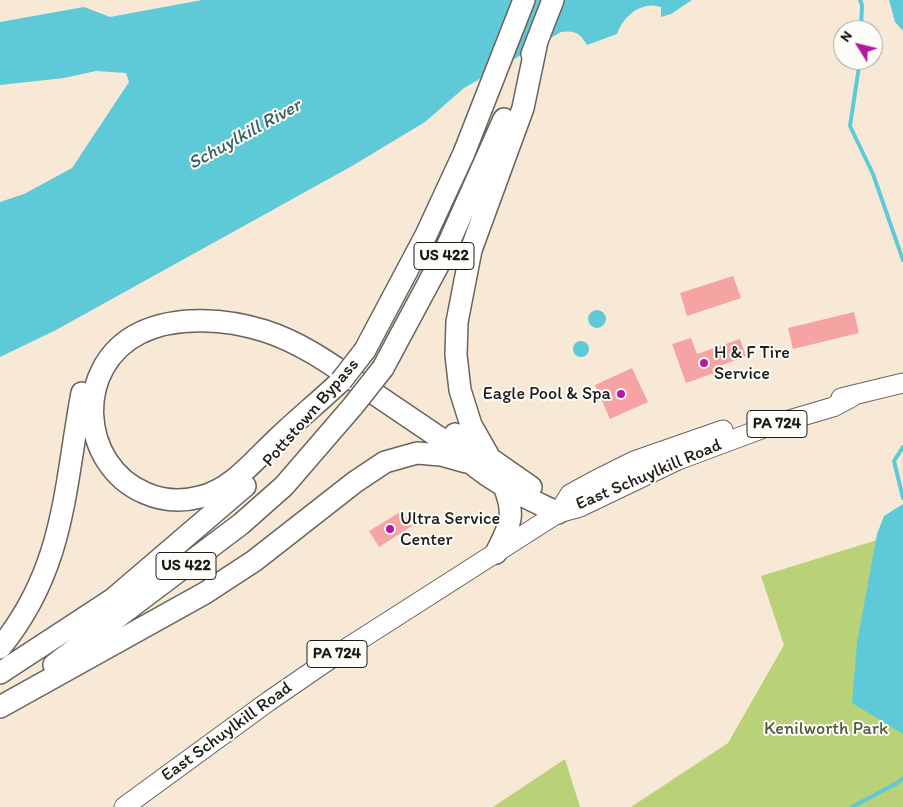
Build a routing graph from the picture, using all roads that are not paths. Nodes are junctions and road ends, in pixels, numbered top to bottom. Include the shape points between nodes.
1 (524, 0) edge
2 (553, 0) edge
3 (505, 136) junction
4 (342, 381) junction
5 (903, 383) edge
6 (481, 461) junction
7 (504, 486) junction
8 (558, 513) junction
9 (496, 553) junction
10 (0, 648) edge
11 (0, 673) edge
12 (0, 706) edge
13 (124, 807) edge

1 - 4 highway, Pottstown Bypass / US 422, bridge via 464,153 426,235 365,350
2 - 3 highway, US 422
3 - 6 highway via 475,236 457,322 460,390
3 - 12 highway, Pottstown Bypass / US 422, bridge via 383,368 284,486 241,524
4 - 6 highway via 231,482 211,494 189,500 163,499 127,483 103,456 92,423 97,382 122,344 139,333 163,325 224,323 265,331 314,352 459,451
4 - 11 highway, Pottstown Bypass / US 422 via 296,435 249,482 113,599
5 - 8 main road, East Schuylkill Road / PA 724 via 769,415 634,461 570,494
6 - 7 highway
6 - 8 highway via 532,489
6 - 10 highway via 394,392 292,329 256,317 209,311 167,312 144,318 112,338 101,350 87,376 53,553 30,607
6 - 12 highway via 429,453 406,455 385,462 254,561 205,593
7 - 8 highway
7 - 9 highway via 512,510 511,520
8 - 9 main road, East Schuylkill Road / PA 724
9 - 13 main road, East Schuylkill Road / PA 724 via 268,701

